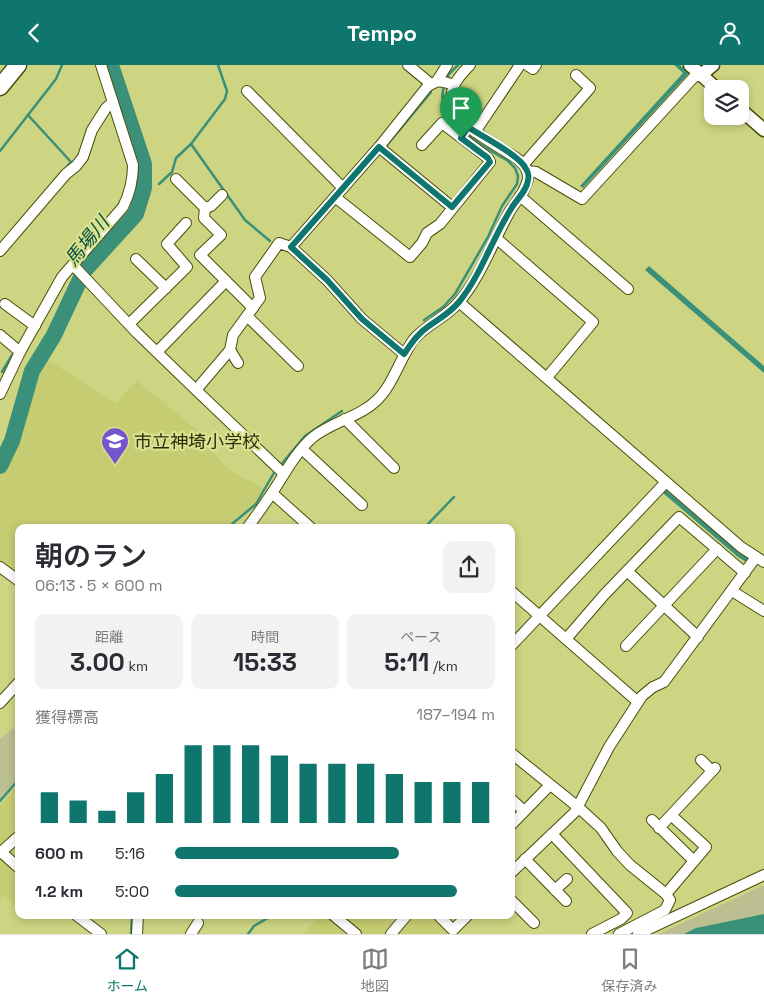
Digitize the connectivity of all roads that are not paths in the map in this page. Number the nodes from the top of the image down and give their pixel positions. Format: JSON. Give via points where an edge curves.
{"nodes":[{"id":1,"x":18,"y":65,"type":"edge"},
{"id":2,"x":101,"y":65,"type":"edge"},
{"id":3,"x":408,"y":65,"type":"edge"},
{"id":4,"x":447,"y":65,"type":"edge"},
{"id":5,"x":470,"y":65,"type":"edge"},
{"id":6,"x":520,"y":65,"type":"edge"},
{"id":7,"x":527,"y":65,"type":"edge"},
{"id":8,"x":536,"y":65,"type":"edge"},
{"id":9,"x":690,"y":65,"type":"edge"},
{"id":10,"x":713,"y":65,"type":"edge"},
{"id":11,"x":576,"y":75,"type":"dead end"},
{"id":12,"x":701,"y":75,"type":"junction"},
{"id":13,"x":707,"y":80,"type":"edge"},
{"id":14,"x":443,"y":83,"type":"junction"},
{"id":15,"x":0,"y":87,"type":"edge"},
{"id":16,"x":247,"y":91,"type":"dead end"},
{"id":17,"x":113,"y":102,"type":"junction"},
{"id":18,"x":749,"y":117,"type":"edge"},
{"id":19,"x":764,"y":130,"type":"edge"},
{"id":20,"x":467,"y":133,"type":"junction"},
{"id":21,"x":422,"y":145,"type":"dead end"},
{"id":22,"x":379,"y":147,"type":"junction"},
{"id":23,"x":526,"y":168,"type":"junction"},
{"id":24,"x":176,"y":179,"type":"dead end"},
{"id":25,"x":343,"y":188,"type":"junction"},
{"id":26,"x":222,"y":195,"type":"dead end"},
{"id":27,"x":520,"y":196,"type":"junction"},
{"id":28,"x":335,"y":197,"type":"junction"},
{"id":29,"x":452,"y":207,"type":"junction"},
{"id":30,"x":205,"y":208,"type":"junction"},
{"id":31,"x":186,"y":223,"type":"dead end"},
{"id":32,"x":496,"y":239,"type":"junction"},
{"id":33,"x":291,"y":247,"type":"junction"},
{"id":34,"x":0,"y":251,"type":"edge"},
{"id":35,"x":136,"y":259,"type":"dead end"},
{"id":36,"x":73,"y":265,"type":"junction"},
{"id":37,"x":226,"y":281,"type":"junction"},
{"id":38,"x":166,"y":288,"type":"junction"},
{"id":39,"x":628,"y":289,"type":"dead end"},
{"id":40,"x":459,"y":302,"type":"junction"},
{"id":41,"x":5,"y":304,"type":"dead end"},
{"id":42,"x":250,"y":312,"type":"junction"},
{"id":43,"x":129,"y":324,"type":"junction"},
{"id":44,"x":35,"y":325,"type":"junction"},
{"id":45,"x":0,"y":335,"type":"edge"},
{"id":46,"x":230,"y":350,"type":"junction"},
{"id":47,"x":157,"y":352,"type":"junction"},
{"id":48,"x":20,"y":353,"type":"junction"},
{"id":49,"x":404,"y":354,"type":"junction"},
{"id":50,"x":238,"y":363,"type":"dead end"},
{"id":51,"x":298,"y":366,"type":"dead end"},
{"id":52,"x":549,"y":375,"type":"dead end"},
{"id":53,"x":196,"y":391,"type":"junction"},
{"id":54,"x":0,"y":394,"type":"edge"},
{"id":55,"x":344,"y":419,"type":"junction"},
{"id":56,"x":302,"y":449,"type":"junction"},
{"id":57,"x":394,"y":469,"type":"dead end"},
{"id":58,"x":284,"y":474,"type":"junction"},
{"id":59,"x":666,"y":482,"type":"junction"},
{"id":60,"x":272,"y":493,"type":"junction"},
{"id":61,"x":362,"y":505,"type":"dead end"},
{"id":62,"x":250,"y":524,"type":"edge"},
{"id":63,"x":307,"y":524,"type":"edge"},
{"id":64,"x":717,"y":549,"type":"junction"},
{"id":65,"x":760,"y":559,"type":"edge"},
{"id":66,"x":0,"y":567,"type":"edge"},
{"id":67,"x":627,"y":571,"type":"junction"},
{"id":68,"x":745,"y":573,"type":"junction"},
{"id":69,"x":15,"y":578,"type":"edge"},
{"id":70,"x":732,"y":591,"type":"junction"},
{"id":71,"x":515,"y":594,"type":"edge"},
{"id":72,"x":664,"y":606,"type":"junction"},
{"id":73,"x":764,"y":611,"type":"edge"},
{"id":74,"x":540,"y":616,"type":"junction"},
{"id":75,"x":698,"y":637,"type":"junction"},
{"id":76,"x":566,"y":639,"type":"junction"},
{"id":77,"x":515,"y":642,"type":"edge"},
{"id":78,"x":626,"y":646,"type":"dead end"},
{"id":79,"x":15,"y":686,"type":"edge"},
{"id":80,"x":638,"y":702,"type":"junction"},
{"id":81,"x":0,"y":703,"type":"edge"},
{"id":82,"x":515,"y":756,"type":"edge"},
{"id":83,"x":701,"y":760,"type":"dead end"},
{"id":84,"x":550,"y":785,"type":"junction"},
{"id":85,"x":515,"y":803,"type":"edge"},
{"id":86,"x":578,"y":807,"type":"junction"},
{"id":87,"x":524,"y":811,"type":"junction"},
{"id":88,"x":672,"y":816,"type":"junction"},
{"id":89,"x":515,"y":821,"type":"edge"},
{"id":90,"x":552,"y":834,"type":"junction"},
{"id":91,"x":15,"y":840,"type":"edge"},
{"id":92,"x":0,"y":853,"type":"edge"},
{"id":93,"x":525,"y":859,"type":"junction"},
{"id":94,"x":694,"y":861,"type":"junction"},
{"id":95,"x":15,"y":865,"type":"edge"},
{"id":96,"x":515,"y":869,"type":"edge"},
{"id":97,"x":764,"y":875,"type":"edge"},
{"id":98,"x":567,"y":879,"type":"dead end"},
{"id":99,"x":555,"y":890,"type":"junction"},
{"id":100,"x":666,"y":894,"type":"junction"},
{"id":101,"x":566,"y":901,"type":"dead end"},
{"id":102,"x":515,"y":904,"type":"edge"},
{"id":103,"x":81,"y":919,"type":"edge"},
{"id":104,"x":138,"y":919,"type":"edge"},
{"id":105,"x":338,"y":919,"type":"edge"},
{"id":106,"x":404,"y":919,"type":"edge"},
{"id":107,"x":442,"y":919,"type":"edge"},
{"id":108,"x":464,"y":919,"type":"edge"},
{"id":109,"x":198,"y":923,"type":"dead end"},
{"id":110,"x":534,"y":923,"type":"dead end"},
{"id":111,"x":101,"y":934,"type":"edge"},
{"id":112,"x":137,"y":934,"type":"edge"},
{"id":113,"x":191,"y":934,"type":"edge"},
{"id":114,"x":356,"y":934,"type":"edge"},
{"id":115,"x":391,"y":934,"type":"edge"},
{"id":116,"x":592,"y":934,"type":"edge"},
{"id":117,"x":619,"y":934,"type":"edge"},
{"id":118,"x":638,"y":934,"type":"edge"}],
"edges":[{"from":1,"to":15,"type":"highway"},
{"from":2,"to":17,"type":"street"},
{"from":3,"to":14,"type":"street"},
{"from":4,"to":14,"type":"street"},
{"from":5,"to":14,"type":"street"},
{"from":6,"to":20,"type":"street"},
{"from":7,"to":8,"type":"street","via":[[533,69]]},
{"from":9,"to":12,"type":"street"},
{"from":10,"to":12,"type":"street"},
{"from":11,"to":23,"type":"street","via":[[590,88]]},
{"from":12,"to":13,"type":"street"},
{"from":12,"to":23,"type":"street","via":[[694,77],[582,199]]},
{"from":14,"to":20,"type":"street"},
{"from":14,"to":22,"type":"street"},
{"from":16,"to":25,"type":"street"},
{"from":17,"to":34,"type":"street","via":[[92,130],[83,157]]},
{"from":17,"to":36,"type":"street","via":[[133,165],[130,193],[123,207]]},
{"from":18,"to":19,"type":"street"},
{"from":20,"to":21,"type":"street","via":[[442,123]]},
{"from":20,"to":23,"type":"street","via":[[516,157]]},
{"from":20,"to":29,"type":"street","via":[[490,162]]},
{"from":22,"to":25,"type":"street"},
{"from":22,"to":29,"type":"street"},
{"from":23,"to":27,"type":"street","via":[[528,181]]},
{"from":24,"to":30,"type":"street"},
{"from":25,"to":28,"type":"street"},
{"from":26,"to":30,"type":"street","via":[[212,206]]},
{"from":27,"to":32,"type":"street"},
{"from":27,"to":39,"type":"street"},
{"from":28,"to":29,"type":"street","via":[[410,257]]},
{"from":28,"to":33,"type":"street"},
{"from":30,"to":37,"type":"street","via":[[204,218],[221,235],[200,255]]},
{"from":31,"to":38,"type":"street","via":[[167,244],[188,267]]},
{"from":32,"to":40,"type":"street"},
{"from":32,"to":52,"type":"street","via":[[593,322]]},
{"from":33,"to":42,"type":"street","via":[[279,243],[255,277],[260,298]]},
{"from":33,"to":49,"type":"street","via":[[362,319]]},
{"from":35,"to":38,"type":"street"},
{"from":36,"to":43,"type":"street"},
{"from":36,"to":44,"type":"street","via":[[62,277]]},
{"from":37,"to":42,"type":"street"},
{"from":37,"to":47,"type":"street"},
{"from":38,"to":43,"type":"street"},
{"from":40,"to":49,"type":"street","via":[[416,337]]},
{"from":40,"to":59,"type":"street"},
{"from":41,"to":44,"type":"street"},
{"from":42,"to":46,"type":"street","via":[[233,335]]},
{"from":42,"to":51,"type":"street"},
{"from":43,"to":47,"type":"street"},
{"from":44,"to":48,"type":"street"},
{"from":45,"to":48,"type":"street"},
{"from":46,"to":50,"type":"street"},
{"from":46,"to":53,"type":"street"},
{"from":47,"to":53,"type":"street"},
{"from":48,"to":54,"type":"street"},
{"from":49,"to":55,"type":"street","via":[[384,393],[375,402]]},
{"from":53,"to":58,"type":"street"},
{"from":55,"to":56,"type":"street"},
{"from":55,"to":57,"type":"street"},
{"from":56,"to":58,"type":"street"},
{"from":56,"to":61,"type":"street"},
{"from":58,"to":60,"type":"street"},
{"from":59,"to":65,"type":"street","via":[[741,547]]},
{"from":59,"to":74,"type":"street"},
{"from":60,"to":62,"type":"street"},
{"from":60,"to":63,"type":"street"},
{"from":64,"to":67,"type":"street","via":[[679,517]]},
{"from":64,"to":68,"type":"street"},
{"from":64,"to":72,"type":"street"},
{"from":65,"to":68,"type":"street"},
{"from":66,"to":69,"type":"street"},
{"from":67,"to":72,"type":"street"},
{"from":67,"to":76,"type":"street"},
{"from":68,"to":70,"type":"street"},
{"from":70,"to":73,"type":"street"},
{"from":70,"to":75,"type":"street"},
{"from":71,"to":74,"type":"street"},
{"from":72,"to":75,"type":"street"},
{"from":72,"to":78,"type":"street"},
{"from":74,"to":76,"type":"street"},
{"from":74,"to":77,"type":"street"},
{"from":75,"to":80,"type":"street","via":[[664,682],[653,687]]},
{"from":76,"to":80,"type":"street"},
{"from":79,"to":81,"type":"street"},
{"from":80,"to":86,"type":"street","via":[[609,747]]},
{"from":82,"to":84,"type":"street"},
{"from":83,"to":88,"type":"street","via":[[713,769]]},
{"from":84,"to":86,"type":"street"},
{"from":84,"to":87,"type":"street"},
{"from":85,"to":87,"type":"street"},
{"from":86,"to":90,"type":"street"},
{"from":86,"to":100,"type":"street","via":[[601,828],[630,865]]},
{"from":87,"to":89,"type":"street"},
{"from":88,"to":94,"type":"street","via":[[706,847]]},
{"from":88,"to":94,"type":"street","via":[[656,824]]},
{"from":90,"to":93,"type":"street"},
{"from":90,"to":116,"type":"street","via":[[628,913]]},
{"from":91,"to":92,"type":"street"},
{"from":92,"to":95,"type":"street"},
{"from":93,"to":96,"type":"street"},
{"from":93,"to":99,"type":"street"},
{"from":94,"to":100,"type":"street"},
{"from":97,"to":118,"type":"street"},
{"from":98,"to":99,"type":"street"},
{"from":99,"to":101,"type":"street"},
{"from":100,"to":117,"type":"street","via":[[670,900],[665,910]]},
{"from":102,"to":110,"type":"street"},
{"from":103,"to":111,"type":"street"},
{"from":104,"to":112,"type":"street"},
{"from":105,"to":114,"type":"street"},
{"from":106,"to":115,"type":"street"},
{"from":107,"to":108,"type":"street","via":[[453,930]]},
{"from":109,"to":113,"type":"street"}]}
